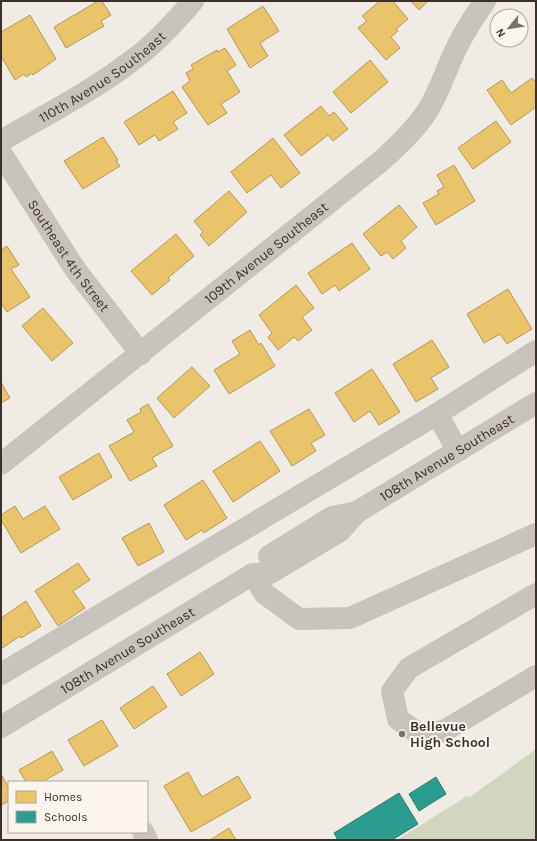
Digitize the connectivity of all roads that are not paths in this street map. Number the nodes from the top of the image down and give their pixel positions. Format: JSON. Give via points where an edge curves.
{"nodes":[{"id":1,"x":193,"y":1,"type":"edge"},
{"id":2,"x":485,"y":1,"type":"edge"},
{"id":3,"x":1,"y":141,"type":"edge"},
{"id":4,"x":1,"y":154,"type":"edge"},
{"id":5,"x":536,"y":351,"type":"edge"},
{"id":6,"x":141,"y":354,"type":"junction"},
{"id":7,"x":536,"y":403,"type":"edge"},
{"id":8,"x":436,"y":414,"type":"junction"},
{"id":9,"x":458,"y":451,"type":"junction"},
{"id":10,"x":1,"y":464,"type":"edge"},
{"id":11,"x":536,"y":534,"type":"edge"},
{"id":12,"x":253,"y":574,"type":"junction"},
{"id":13,"x":536,"y":594,"type":"edge"},
{"id":14,"x":1,"y":674,"type":"edge"},
{"id":15,"x":536,"y":676,"type":"edge"},
{"id":16,"x":1,"y":727,"type":"edge"}],
"edges":[{"from":1,"to":3,"type":"street","name":"110th Avenue Southeast","via":[[168,30],[135,59]]},
{"from":2,"to":6,"type":"street","name":"109th Avenue Southeast","via":[[455,50],[429,109],[398,146]]},
{"from":4,"to":6,"type":"street","name":"Southeast 4th Street","via":[[75,269]]},
{"from":5,"to":8,"type":"street"},
{"from":6,"to":10,"type":"street","name":"109th Avenue Southeast"},
{"from":7,"to":9,"type":"street","name":"108th Avenue Southeast"},
{"from":8,"to":9,"type":"street"},
{"from":8,"to":14,"type":"street"},
{"from":9,"to":12,"type":"street","name":"108th Avenue Southeast","via":[[357,512],[340,531],[270,573]]},
{"from":11,"to":12,"type":"street","via":[[350,618],[299,619],[265,594]]},
{"from":12,"to":16,"type":"street","name":"108th Avenue Southeast"},
{"from":13,"to":15,"type":"street","via":[[409,668],[392,691],[398,719],[419,734],[444,731]]}]}
